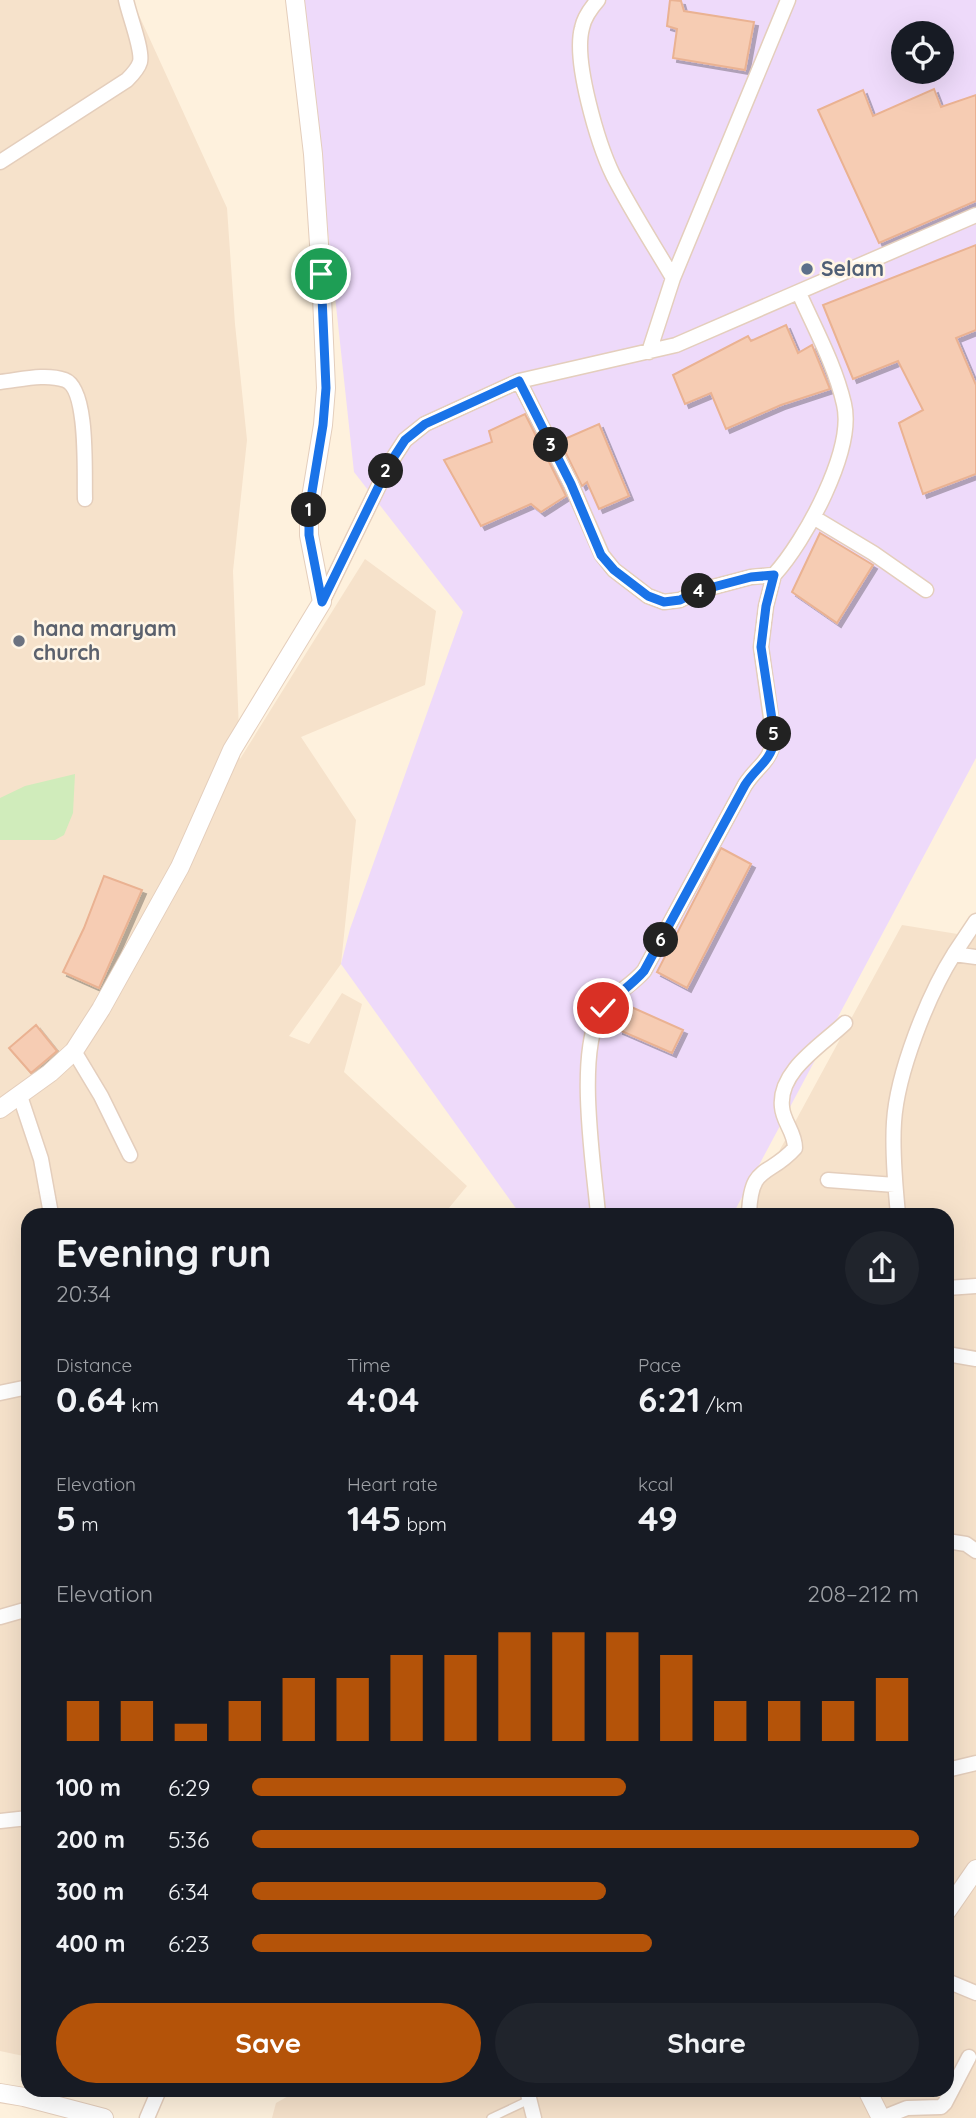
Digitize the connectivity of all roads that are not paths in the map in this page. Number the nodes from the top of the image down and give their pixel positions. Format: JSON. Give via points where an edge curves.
{"nodes":[{"id":1,"x":126,"y":0,"type":"edge"},
{"id":2,"x":295,"y":0,"type":"edge"},
{"id":3,"x":598,"y":0,"type":"edge"},
{"id":4,"x":788,"y":0,"type":"edge"},
{"id":5,"x":0,"y":162,"type":"edge"},
{"id":6,"x":976,"y":215,"type":"edge"},
{"id":7,"x":673,"y":278,"type":"junction"},
{"id":8,"x":799,"y":293,"type":"junction"},
{"id":9,"x":649,"y":352,"type":"junction"},
{"id":10,"x":519,"y":381,"type":"junction"},
{"id":11,"x":0,"y":382,"type":"edge"},
{"id":12,"x":85,"y":499,"type":"dead end"},
{"id":13,"x":813,"y":517,"type":"junction"},
{"id":14,"x":774,"y":575,"type":"junction"},
{"id":15,"x":926,"y":590,"type":"dead end"},
{"id":16,"x":322,"y":602,"type":"junction"},
{"id":17,"x":976,"y":921,"type":"edge"},
{"id":18,"x":954,"y":954,"type":"junction"},
{"id":19,"x":976,"y":957,"type":"edge"},
{"id":20,"x":845,"y":1023,"type":"dead end"},
{"id":21,"x":74,"y":1051,"type":"junction"},
{"id":22,"x":20,"y":1096,"type":"junction"},
{"id":23,"x":0,"y":1109,"type":"edge"},
{"id":24,"x":130,"y":1155,"type":"dead end"},
{"id":25,"x":828,"y":1180,"type":"dead end"},
{"id":26,"x":895,"y":1185,"type":"junction"},
{"id":27,"x":50,"y":1208,"type":"edge"},
{"id":28,"x":597,"y":1208,"type":"edge"},
{"id":29,"x":749,"y":1208,"type":"edge"},
{"id":30,"x":897,"y":1208,"type":"edge"},
{"id":31,"x":976,"y":1286,"type":"edge"},
{"id":32,"x":954,"y":1288,"type":"edge"},
{"id":33,"x":954,"y":1355,"type":"edge"},
{"id":34,"x":976,"y":1359,"type":"edge"},
{"id":35,"x":21,"y":1388,"type":"edge"},
{"id":36,"x":0,"y":1393,"type":"edge"},
{"id":37,"x":954,"y":1542,"type":"edge"},
{"id":38,"x":976,"y":1549,"type":"edge"},
{"id":39,"x":21,"y":1611,"type":"edge"},
{"id":40,"x":0,"y":1617,"type":"edge"},
{"id":41,"x":972,"y":1767,"type":"edge"},
{"id":42,"x":954,"y":1769,"type":"edge"},
{"id":43,"x":21,"y":1819,"type":"edge"},
{"id":44,"x":0,"y":1821,"type":"edge"},
{"id":45,"x":976,"y":1869,"type":"edge"},
{"id":46,"x":954,"y":1901,"type":"edge"},
{"id":47,"x":954,"y":1984,"type":"edge"},
{"id":48,"x":976,"y":1993,"type":"edge"},
{"id":49,"x":969,"y":2057,"type":"dead end"},
{"id":50,"x":954,"y":2086,"type":"edge"},
{"id":51,"x":0,"y":2093,"type":"edge"},
{"id":52,"x":21,"y":2096,"type":"edge"},
{"id":53,"x":28,"y":2097,"type":"edge"},
{"id":54,"x":156,"y":2097,"type":"edge"},
{"id":55,"x":525,"y":2097,"type":"edge"},
{"id":56,"x":529,"y":2097,"type":"edge"},
{"id":57,"x":870,"y":2097,"type":"edge"},
{"id":58,"x":948,"y":2097,"type":"edge"},
{"id":59,"x":104,"y":2118,"type":"edge"},
{"id":60,"x":147,"y":2118,"type":"edge"},
{"id":61,"x":491,"y":2118,"type":"edge"},
{"id":62,"x":534,"y":2118,"type":"edge"},
{"id":63,"x":881,"y":2118,"type":"edge"}],
"edges":[{"from":1,"to":5,"type":"street","via":[[141,50],[140,65],[127,80]]},
{"from":2,"to":16,"type":"street","via":[[321,274],[326,388],[309,535]]},
{"from":3,"to":7,"type":"street","via":[[581,28],[582,71],[596,131],[612,173]]},
{"from":4,"to":7,"type":"street"},
{"from":6,"to":8,"type":"street"},
{"from":7,"to":9,"type":"street"},
{"from":8,"to":9,"type":"street"},
{"from":8,"to":13,"type":"street","via":[[845,406],[845,438]]},
{"from":9,"to":10,"type":"street"},
{"from":10,"to":14,"type":"street","via":[[601,555],[648,596],[664,602],[680,600],[698,591]]},
{"from":10,"to":16,"type":"street","via":[[425,424],[405,440]]},
{"from":11,"to":12,"type":"street","via":[[66,380],[75,388],[81,406]]},
{"from":13,"to":14,"type":"street"},
{"from":13,"to":15,"type":"street"},
{"from":14,"to":28,"type":"street","via":[[761,647],[775,739],[772,753],[745,785],[644,971],[603,1008],[592,1031],[587,1086]]},
{"from":16,"to":21,"type":"street","via":[[232,750],[180,867]]},
{"from":17,"to":18,"type":"street"},
{"from":18,"to":19,"type":"street"},
{"from":18,"to":26,"type":"street","via":[[917,1034],[898,1092]]},
{"from":20,"to":29,"type":"street","via":[[786,1080],[781,1105],[795,1148],[757,1177]]},
{"from":21,"to":22,"type":"street"},
{"from":21,"to":24,"type":"street"},
{"from":22,"to":23,"type":"street"},
{"from":22,"to":27,"type":"street","via":[[41,1159]]},
{"from":25,"to":26,"type":"street"},
{"from":26,"to":30,"type":"street"},
{"from":31,"to":32,"type":"street"},
{"from":33,"to":34,"type":"street"},
{"from":35,"to":36,"type":"street"},
{"from":37,"to":38,"type":"street"},
{"from":39,"to":40,"type":"street"},
{"from":41,"to":42,"type":"street"},
{"from":43,"to":44,"type":"street"},
{"from":45,"to":46,"type":"street"},
{"from":47,"to":48,"type":"street"},
{"from":49,"to":50,"type":"street"},
{"from":51,"to":52,"type":"street"},
{"from":53,"to":59,"type":"street"},
{"from":54,"to":60,"type":"street"},
{"from":55,"to":61,"type":"lane"},
{"from":56,"to":62,"type":"street"},
{"from":57,"to":63,"type":"street"},
{"from":58,"to":63,"type":"street","via":[[941,2107],[907,2108]]}]}
